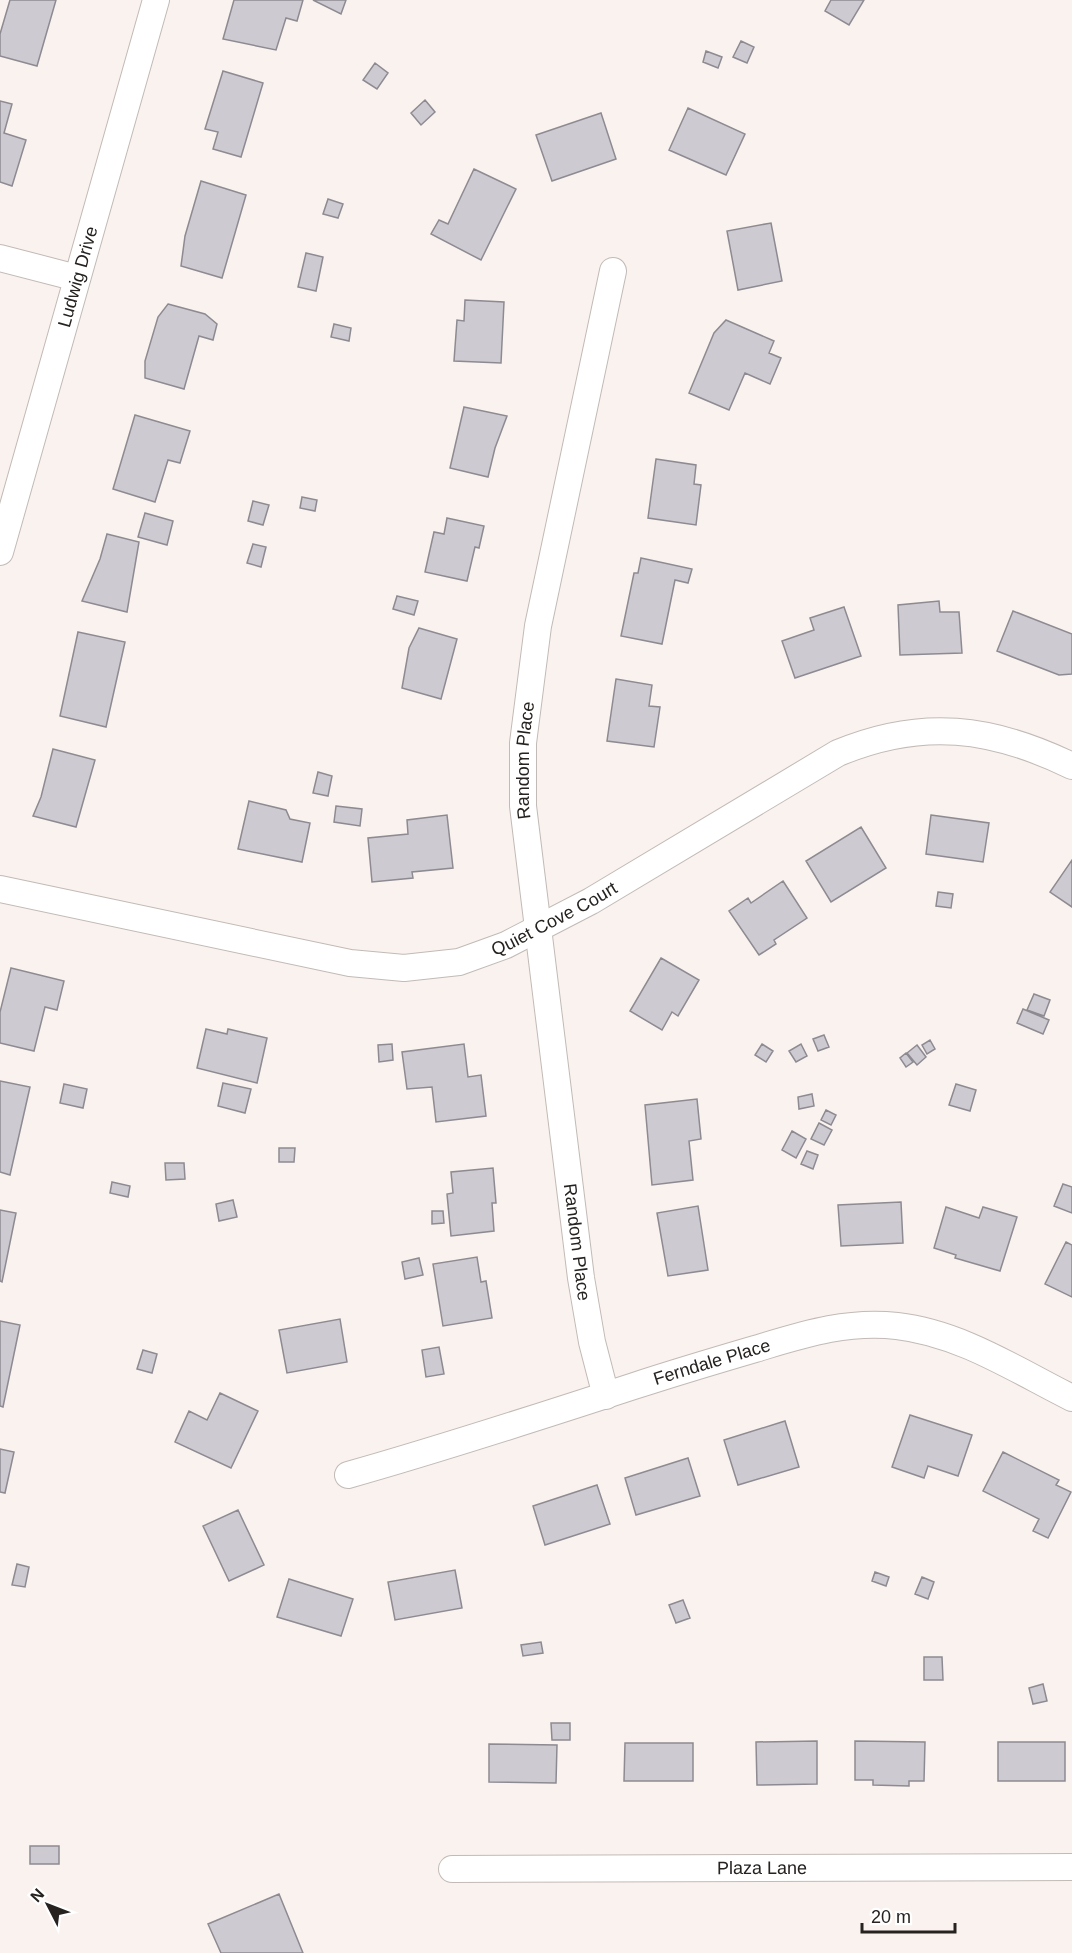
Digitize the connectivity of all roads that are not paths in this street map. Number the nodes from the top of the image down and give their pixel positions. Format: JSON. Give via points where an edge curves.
{"nodes":[{"id":1,"x":156,"y":0,"type":"edge"},
{"id":2,"x":0,"y":258,"type":"edge"},
{"id":3,"x":614,"y":271,"type":"dead end"},
{"id":4,"x":77,"y":278,"type":"junction"},
{"id":5,"x":0,"y":552,"type":"edge"},
{"id":6,"x":1072,"y":766,"type":"edge"},
{"id":7,"x":0,"y":888,"type":"edge"},
{"id":8,"x":538,"y":929,"type":"junction"},
{"id":9,"x":606,"y":1396,"type":"junction"},
{"id":10,"x":1072,"y":1398,"type":"edge"},
{"id":11,"x":348,"y":1475,"type":"dead end"},
{"id":12,"x":1072,"y":1867,"type":"edge"},
{"id":13,"x":452,"y":1869,"type":"dead end"}],
"edges":[{"from":1,"to":4,"type":"street","name":"Ludwig Drive"},
{"from":2,"to":4,"type":"street"},
{"from":3,"to":8,"type":"street","name":"Random Place","via":[[528,688],[523,806]]},
{"from":4,"to":5,"type":"street","name":"Ludwig Drive"},
{"from":6,"to":8,"type":"street","name":"Quiet Cove Court","via":[[1037,749],[976,732],[913,732],[860,744],[838,753],[679,850]]},
{"from":7,"to":8,"type":"street","name":"Quiet Cove Court","via":[[350,963],[404,968],[459,962]]},
{"from":8,"to":9,"type":"street","name":"Random Place","via":[[580,1278]]},
{"from":9,"to":10,"type":"street","name":"Ferndale Place","via":[[826,1328],[854,1324],[897,1326],[944,1336]]},
{"from":9,"to":11,"type":"street","name":"Ferndale Place"},
{"from":12,"to":13,"type":"street","name":"Plaza Lane"}]}
